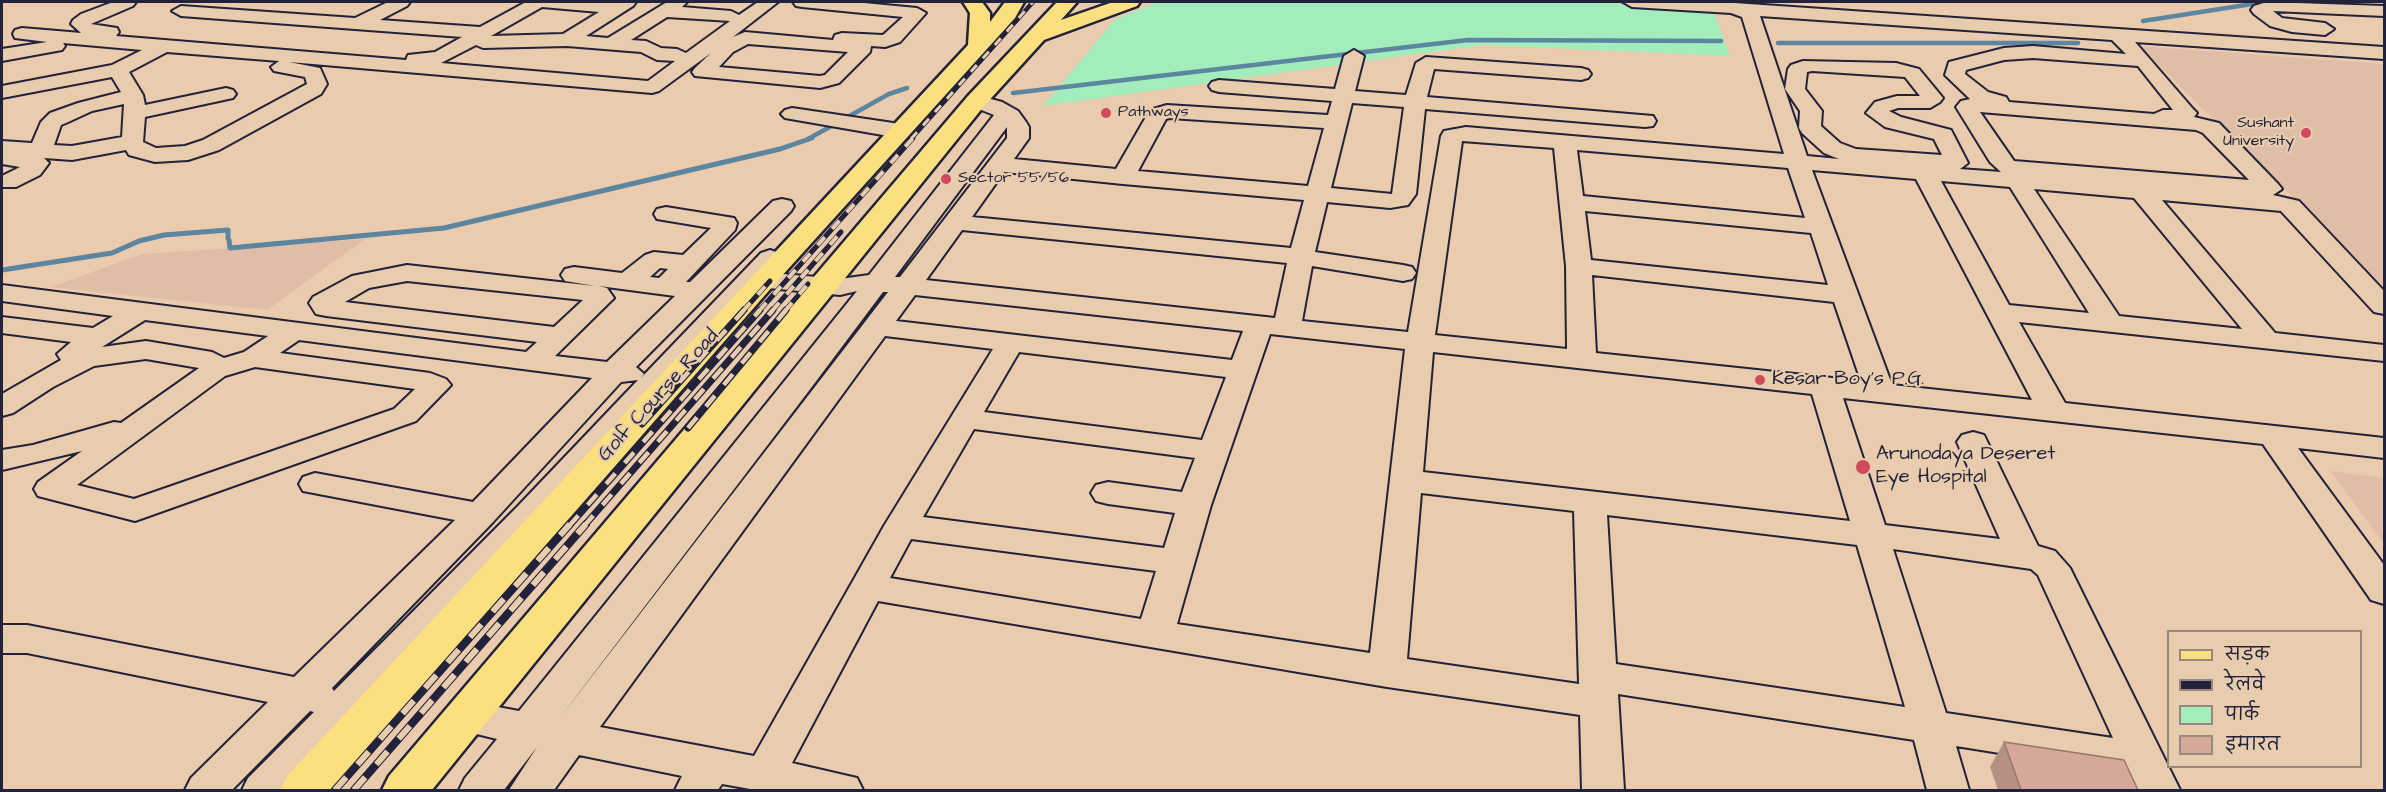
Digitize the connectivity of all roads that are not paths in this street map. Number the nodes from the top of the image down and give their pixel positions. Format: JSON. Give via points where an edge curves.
{"nodes":[{"id":1,"x":103,"y":2,"type":"edge"},
{"id":2,"x":127,"y":2,"type":"edge"},
{"id":3,"x":196,"y":2,"type":"edge"},
{"id":4,"x":401,"y":2,"type":"edge"},
{"id":5,"x":545,"y":2,"type":"edge"},
{"id":6,"x":795,"y":2,"type":"edge"},
{"id":7,"x":801,"y":2,"type":"edge"},
{"id":8,"x":972,"y":2,"type":"edge"},
{"id":9,"x":1014,"y":2,"type":"edge"},
{"id":10,"x":1066,"y":2,"type":"edge"},
{"id":11,"x":1130,"y":2,"type":"edge"},
{"id":12,"x":1632,"y":2,"type":"edge"},
{"id":13,"x":1801,"y":2,"type":"edge"},
{"id":14,"x":621,"y":5,"type":"edge"},
{"id":15,"x":671,"y":6,"type":"edge"},
{"id":16,"x":761,"y":8,"type":"edge"},
{"id":17,"x":1741,"y":9,"type":"junction"},
{"id":18,"x":1878,"y":9,"type":"edge"},
{"id":19,"x":1905,"y":10,"type":"edge"},
{"id":20,"x":2361,"y":10,"type":"junction"},
{"id":21,"x":2385,"y":11,"type":"edge"},
{"id":22,"x":2018,"y":15,"type":"dead end"},
{"id":23,"x":731,"y":16,"type":"junction"},
{"id":24,"x":356,"y":25,"type":"junction"},
{"id":25,"x":2385,"y":25,"type":"edge"},
{"id":26,"x":2337,"y":30,"type":"dead end"},
{"id":27,"x":22,"y":34,"type":"junction"},
{"id":28,"x":2118,"y":35,"type":"junction"},
{"id":29,"x":546,"y":39,"type":"junction"},
{"id":30,"x":567,"y":39,"type":"junction"},
{"id":31,"x":1031,"y":40,"type":"junction"},
{"id":32,"x":2,"y":42,"type":"edge"},
{"id":33,"x":486,"y":43,"type":"junction"},
{"id":34,"x":619,"y":44,"type":"junction"},
{"id":35,"x":162,"y":49,"type":"junction"},
{"id":36,"x":974,"y":50,"type":"junction"},
{"id":37,"x":702,"y":51,"type":"junction"},
{"id":38,"x":724,"y":53,"type":"junction"},
{"id":39,"x":2385,"y":53,"type":"edge"},
{"id":40,"x":2,"y":55,"type":"edge"},
{"id":41,"x":677,"y":55,"type":"junction"},
{"id":42,"x":1354,"y":56,"type":"dead end"},
{"id":43,"x":219,"y":60,"type":"junction"},
{"id":44,"x":2144,"y":61,"type":"junction"},
{"id":45,"x":476,"y":66,"type":"junction"},
{"id":46,"x":601,"y":67,"type":"junction"},
{"id":47,"x":118,"y":70,"type":"junction"},
{"id":48,"x":1581,"y":74,"type":"dead end"},
{"id":49,"x":1220,"y":86,"type":"dead end"},
{"id":50,"x":2,"y":92,"type":"edge"},
{"id":51,"x":226,"y":94,"type":"junction"},
{"id":52,"x":1343,"y":95,"type":"junction"},
{"id":53,"x":976,"y":101,"type":"junction"},
{"id":54,"x":1415,"y":101,"type":"junction"},
{"id":55,"x":134,"y":104,"type":"junction"},
{"id":56,"x":1777,"y":104,"type":"junction"},
{"id":57,"x":1808,"y":106,"type":"junction"},
{"id":58,"x":1006,"y":113,"type":"junction"},
{"id":59,"x":792,"y":114,"type":"dead end"},
{"id":60,"x":1645,"y":121,"type":"dead end"},
{"id":61,"x":1336,"y":122,"type":"junction"},
{"id":62,"x":241,"y":128,"type":"junction"},
{"id":63,"x":884,"y":129,"type":"junction"},
{"id":64,"x":132,"y":142,"type":"junction"},
{"id":65,"x":1565,"y":144,"type":"junction"},
{"id":66,"x":2,"y":148,"type":"edge"},
{"id":67,"x":40,"y":152,"type":"junction"},
{"id":68,"x":2,"y":158,"type":"edge"},
{"id":69,"x":1800,"y":164,"type":"junction"},
{"id":70,"x":999,"y":165,"type":"junction"},
{"id":71,"x":1925,"y":174,"type":"junction"},
{"id":72,"x":1124,"y":177,"type":"junction"},
{"id":73,"x":8,"y":182,"type":"dead end"},
{"id":74,"x":2018,"y":182,"type":"junction"},
{"id":75,"x":2142,"y":187,"type":"junction"},
{"id":76,"x":1318,"y":195,"type":"junction"},
{"id":77,"x":1571,"y":202,"type":"junction"},
{"id":78,"x":782,"y":206,"type":"dead end"},
{"id":79,"x":666,"y":214,"type":"dead end"},
{"id":80,"x":953,"y":222,"type":"junction"},
{"id":81,"x":1820,"y":227,"type":"junction"},
{"id":82,"x":1301,"y":257,"type":"junction"},
{"id":83,"x":690,"y":263,"type":"junction"},
{"id":84,"x":1579,"y":266,"type":"junction"},
{"id":85,"x":538,"y":270,"type":"dead end"},
{"id":86,"x":1403,"y":273,"type":"dead end"},
{"id":87,"x":769,"y":274,"type":"junction"},
{"id":88,"x":849,"y":281,"type":"junction"},
{"id":89,"x":628,"y":282,"type":"junction"},
{"id":90,"x":909,"y":285,"type":"junction"},
{"id":91,"x":665,"y":287,"type":"junction"},
{"id":92,"x":697,"y":291,"type":"junction"},
{"id":93,"x":14,"y":295,"type":"edge"},
{"id":94,"x":1844,"y":295,"type":"junction"},
{"id":95,"x":2385,"y":306,"type":"edge"},
{"id":96,"x":2,"y":310,"type":"edge"},
{"id":97,"x":140,"y":311,"type":"junction"},
{"id":98,"x":2001,"y":312,"type":"junction"},
{"id":99,"x":2110,"y":324,"type":"junction"},
{"id":100,"x":2,"y":325,"type":"edge"},
{"id":101,"x":1273,"y":325,"type":"junction"},
{"id":102,"x":260,"y":326,"type":"junction"},
{"id":103,"x":879,"y":327,"type":"junction"},
{"id":104,"x":293,"y":331,"type":"junction"},
{"id":105,"x":560,"y":336,"type":"junction"},
{"id":106,"x":99,"y":337,"type":"junction"},
{"id":107,"x":2266,"y":340,"type":"junction"},
{"id":108,"x":1011,"y":342,"type":"junction"},
{"id":109,"x":1420,"y":342,"type":"junction"},
{"id":110,"x":2385,"y":353,"type":"edge"},
{"id":111,"x":254,"y":358,"type":"junction"},
{"id":112,"x":1582,"y":360,"type":"junction"},
{"id":113,"x":212,"y":361,"type":"junction"},
{"id":114,"x":532,"y":362,"type":"junction"},
{"id":115,"x":1241,"y":370,"type":"junction"},
{"id":116,"x":614,"y":372,"type":"junction"},
{"id":117,"x":665,"y":379,"type":"junction"},
{"id":118,"x":1824,"y":387,"type":"junction"},
{"id":119,"x":1880,"y":393,"type":"junction"},
{"id":120,"x":2,"y":397,"type":"edge"},
{"id":121,"x":2,"y":407,"type":"edge"},
{"id":122,"x":2054,"y":412,"type":"junction"},
{"id":123,"x":966,"y":419,"type":"junction"},
{"id":124,"x":2272,"y":435,"type":"junction"},
{"id":125,"x":1973,"y":442,"type":"dead end"},
{"id":126,"x":2385,"y":448,"type":"edge"},
{"id":127,"x":1213,"y":451,"type":"junction"},
{"id":128,"x":2,"y":460,"type":"edge"},
{"id":129,"x":1407,"y":481,"type":"junction"},
{"id":130,"x":315,"y":484,"type":"dead end"},
{"id":131,"x":1108,"y":493,"type":"dead end"},
{"id":132,"x":1590,"y":503,"type":"junction"},
{"id":133,"x":1194,"y":505,"type":"junction"},
{"id":134,"x":482,"y":514,"type":"junction"},
{"id":135,"x":901,"y":526,"type":"junction"},
{"id":136,"x":1872,"y":535,"type":"junction"},
{"id":137,"x":2024,"y":554,"type":"junction"},
{"id":138,"x":1176,"y":562,"type":"junction"},
{"id":139,"x":869,"y":587,"type":"junction"},
{"id":140,"x":2385,"y":591,"type":"edge"},
{"id":141,"x":1155,"y":635,"type":"junction"},
{"id":142,"x":2,"y":639,"type":"edge"},
{"id":143,"x":1387,"y":672,"type":"junction"},
{"id":144,"x":1600,"y":689,"type":"junction"},
{"id":145,"x":302,"y":694,"type":"junction"},
{"id":146,"x":363,"y":706,"type":"junction"},
{"id":147,"x":466,"y":717,"type":"junction"},
{"id":148,"x":1929,"y":726,"type":"junction"},
{"id":149,"x":529,"y":729,"type":"junction"},
{"id":150,"x":570,"y":736,"type":"junction"},
{"id":151,"x":2152,"y":775,"type":"edge"},
{"id":152,"x":764,"y":776,"type":"junction"},
{"id":153,"x":704,"y":777,"type":"edge"},
{"id":154,"x":206,"y":790,"type":"edge"},
{"id":155,"x":263,"y":790,"type":"edge"},
{"id":156,"x":303,"y":790,"type":"edge"},
{"id":157,"x":405,"y":790,"type":"edge"},
{"id":158,"x":480,"y":790,"type":"edge"},
{"id":159,"x":530,"y":790,"type":"edge"},
{"id":160,"x":842,"y":790,"type":"edge"},
{"id":161,"x":1603,"y":790,"type":"edge"},
{"id":162,"x":1948,"y":790,"type":"edge"}],
"edges":[{"from":1,"to":27,"type":"street"},
{"from":2,"to":33,"type":"street","via":[[87,18],[81,26],[427,60]]},
{"from":3,"to":24,"type":"street","via":[[179,10]]},
{"from":4,"to":24,"type":"street"},
{"from":5,"to":14,"type":"street"},
{"from":5,"to":33,"type":"street"},
{"from":6,"to":16,"type":"street"},
{"from":7,"to":16,"type":"street","via":[[902,10],[918,15],[885,41],[754,32]]},
{"from":8,"to":36,"type":"main road","via":[[980,13]]},
{"from":9,"to":36,"type":"main road","name":"Golf Course Road","via":[[1008,14]]},
{"from":10,"to":31,"type":"main road"},
{"from":11,"to":31,"type":"main road","via":[[1058,26]]},
{"from":12,"to":17,"type":"street"},
{"from":13,"to":18,"type":"street"},
{"from":14,"to":30,"type":"street"},
{"from":15,"to":23,"type":"street"},
{"from":15,"to":34,"type":"street"},
{"from":16,"to":23,"type":"street"},
{"from":16,"to":37,"type":"street"},
{"from":17,"to":18,"type":"street"},
{"from":17,"to":56,"type":"street","via":[[1750,14]]},
{"from":18,"to":19,"type":"street"},
{"from":19,"to":22,"type":"street"},
{"from":19,"to":28,"type":"street"},
{"from":20,"to":21,"type":"street"},
{"from":20,"to":25,"type":"street"},
{"from":20,"to":26,"type":"street","via":[[2274,5],[2260,10],[2276,22]]},
{"from":23,"to":41,"type":"street"},
{"from":24,"to":33,"type":"street"},
{"from":27,"to":32,"type":"street"},
{"from":27,"to":35,"type":"street"},
{"from":28,"to":39,"type":"street"},
{"from":28,"to":44,"type":"street"},
{"from":29,"to":30,"type":"street"},
{"from":29,"to":33,"type":"street"},
{"from":29,"to":33,"type":"street","via":[[518,55]]},
{"from":30,"to":34,"type":"street"},
{"from":31,"to":53,"type":"main road"},
{"from":33,"to":45,"type":"street"},
{"from":33,"to":45,"type":"street","via":[[449,62]]},
{"from":34,"to":41,"type":"street"},
{"from":34,"to":46,"type":"street"},
{"from":35,"to":37,"type":"street","via":[[648,87],[659,84]]},
{"from":35,"to":40,"type":"street","via":[[65,45]]},
{"from":35,"to":43,"type":"street"},
{"from":35,"to":47,"type":"street"},
{"from":36,"to":63,"type":"main road","name":"Golf Course Road"},
{"from":37,"to":38,"type":"street"},
{"from":38,"to":38,"type":"street","via":[[745,38],[863,48],[832,79],[820,82],[702,72]]},
{"from":41,"to":46,"type":"street","via":[[644,78]]},
{"from":42,"to":52,"type":"street"},
{"from":43,"to":51,"type":"street"},
{"from":43,"to":62,"type":"street","via":[[302,69],[316,77],[314,90]]},
{"from":44,"to":44,"type":"street","via":[[2033,52],[2004,54],[1956,66],[1955,75],[1981,97],[2005,103],[2180,117],[2186,113]]},
{"from":45,"to":46,"type":"street"},
{"from":47,"to":50,"type":"street"},
{"from":47,"to":55,"type":"street"},
{"from":48,"to":54,"type":"street","via":[[1426,63]]},
{"from":49,"to":52,"type":"street"},
{"from":51,"to":55,"type":"street"},
{"from":51,"to":62,"type":"street"},
{"from":52,"to":54,"type":"street"},
{"from":52,"to":61,"type":"street"},
{"from":53,"to":58,"type":"street","via":[[995,105]]},
{"from":53,"to":88,"type":"main road"},
{"from":54,"to":60,"type":"street"},
{"from":54,"to":76,"type":"street","via":[[1404,194],[1400,200]]},
{"from":55,"to":64,"type":"street"},
{"from":55,"to":67,"type":"street","via":[[85,107],[58,118],[52,122]]},
{"from":56,"to":57,"type":"street"},
{"from":56,"to":69,"type":"street"},
{"from":57,"to":57,"type":"street","via":[[1809,128],[1832,148],[1852,156],[1957,163],[1943,135],[1893,122],[1877,113],[1882,106],[1897,102],[1930,102],[1933,98],[1912,73],[1810,65],[1798,69],[1795,89]]},
{"from":58,"to":70,"type":"street","via":[[1016,122],[1019,132]]},
{"from":58,"to":88,"type":"street"},
{"from":59,"to":63,"type":"street"},
{"from":61,"to":72,"type":"street","via":[[1167,111],[1158,115]]},
{"from":61,"to":76,"type":"street"},
{"from":62,"to":64,"type":"street","via":[[188,153],[155,155],[137,150]]},
{"from":63,"to":87,"type":"main road","name":"Golf Course Road"},
{"from":63,"to":117,"type":"street"},
{"from":64,"to":67,"type":"street","via":[[72,153]]},
{"from":65,"to":69,"type":"street"},
{"from":65,"to":77,"type":"street"},
{"from":65,"to":109,"type":"street","via":[[1452,136]]},
{"from":66,"to":67,"type":"street"},
{"from":68,"to":73,"type":"street","via":[[38,163]]},
{"from":69,"to":71,"type":"street"},
{"from":69,"to":81,"type":"street"},
{"from":70,"to":72,"type":"street"},
{"from":70,"to":80,"type":"street"},
{"from":71,"to":74,"type":"street"},
{"from":71,"to":98,"type":"street"},
{"from":72,"to":76,"type":"street"},
{"from":74,"to":75,"type":"street"},
{"from":74,"to":99,"type":"street"},
{"from":75,"to":75,"type":"street","via":[[2007,167],[1966,107],[2197,124],[2211,128],[2270,189]]},
{"from":75,"to":95,"type":"street","via":[[2290,206]]},
{"from":75,"to":107,"type":"street"},
{"from":76,"to":82,"type":"street"},
{"from":77,"to":81,"type":"street"},
{"from":77,"to":84,"type":"street"},
{"from":78,"to":92,"type":"street"},
{"from":79,"to":83,"type":"street","via":[[725,223],[723,230]]},
{"from":80,"to":82,"type":"street"},
{"from":80,"to":90,"type":"street"},
{"from":81,"to":94,"type":"street"},
{"from":82,"to":86,"type":"street"},
{"from":82,"to":101,"type":"street"},
{"from":83,"to":89,"type":"street","via":[[654,260]]},
{"from":83,"to":91,"type":"street"},
{"from":84,"to":94,"type":"street"},
{"from":84,"to":112,"type":"street"},
{"from":85,"to":89,"type":"street"},
{"from":87,"to":88,"type":"street"},
{"from":87,"to":117,"type":"main road","name":"Golf Course Road"},
{"from":88,"to":90,"type":"street"},
{"from":88,"to":147,"type":"main road"},
{"from":88,"to":149,"type":"street"},
{"from":89,"to":91,"type":"street"},
{"from":90,"to":101,"type":"street"},
{"from":90,"to":103,"type":"street"},
{"from":91,"to":92,"type":"street"},
{"from":92,"to":116,"type":"street"},
{"from":93,"to":96,"type":"street"},
{"from":93,"to":97,"type":"street"},
{"from":94,"to":119,"type":"street"},
{"from":97,"to":102,"type":"street"},
{"from":97,"to":106,"type":"street"},
{"from":98,"to":99,"type":"street"},
{"from":98,"to":122,"type":"street"},
{"from":99,"to":107,"type":"street"},
{"from":100,"to":106,"type":"street"},
{"from":101,"to":109,"type":"street"},
{"from":101,"to":115,"type":"street"},
{"from":102,"to":104,"type":"street"},
{"from":102,"to":113,"type":"street"},
{"from":103,"to":108,"type":"street"},
{"from":103,"to":150,"type":"street"},
{"from":104,"to":111,"type":"street"},
{"from":104,"to":114,"type":"street"},
{"from":105,"to":105,"type":"street","via":[[601,298],[598,294],[407,273],[361,282],[323,303],[326,308]]},
{"from":105,"to":114,"type":"street"},
{"from":106,"to":120,"type":"street"},
{"from":107,"to":110,"type":"street"},
{"from":108,"to":115,"type":"street"},
{"from":108,"to":123,"type":"street"},
{"from":109,"to":112,"type":"street"},
{"from":109,"to":129,"type":"street"},
{"from":111,"to":111,"type":"street","via":[[215,370],[50,489],[135,510],[405,415],[436,386],[430,381]]},
{"from":112,"to":118,"type":"street"},
{"from":113,"to":121,"type":"street","via":[[146,350],[108,354],[84,360]]},
{"from":113,"to":128,"type":"street","via":[[109,434]]},
{"from":114,"to":116,"type":"street"},
{"from":115,"to":127,"type":"street"},
{"from":116,"to":117,"type":"street"},
{"from":116,"to":134,"type":"street"},
{"from":117,"to":146,"type":"main road","name":"Golf Course Road"},
{"from":118,"to":119,"type":"street"},
{"from":118,"to":136,"type":"street"},
{"from":119,"to":122,"type":"street"},
{"from":122,"to":124,"type":"street"},
{"from":123,"to":127,"type":"street"},
{"from":123,"to":135,"type":"street"},
{"from":124,"to":126,"type":"street"},
{"from":124,"to":140,"type":"street"},
{"from":125,"to":137,"type":"street"},
{"from":127,"to":133,"type":"street"},
{"from":129,"to":132,"type":"street"},
{"from":129,"to":143,"type":"street"},
{"from":130,"to":134,"type":"street"},
{"from":131,"to":133,"type":"street"},
{"from":132,"to":136,"type":"street"},
{"from":132,"to":144,"type":"street"},
{"from":133,"to":138,"type":"street"},
{"from":134,"to":145,"type":"street"},
{"from":135,"to":138,"type":"street"},
{"from":135,"to":139,"type":"street"},
{"from":136,"to":137,"type":"street"},
{"from":136,"to":148,"type":"street"},
{"from":137,"to":151,"type":"street","via":[[2043,560],[2052,568]]},
{"from":138,"to":141,"type":"street"},
{"from":139,"to":141,"type":"street"},
{"from":139,"to":152,"type":"street"},
{"from":141,"to":143,"type":"street"},
{"from":142,"to":145,"type":"street","via":[[27,639]]},
{"from":143,"to":144,"type":"street"},
{"from":144,"to":148,"type":"street"},
{"from":144,"to":161,"type":"street"},
{"from":145,"to":146,"type":"street"},
{"from":145,"to":154,"type":"street"},
{"from":146,"to":155,"type":"street"},
{"from":146,"to":156,"type":"main road","name":"Golf Course Road"},
{"from":147,"to":149,"type":"street"},
{"from":147,"to":157,"type":"main road"},
{"from":148,"to":151,"type":"street"},
{"from":148,"to":162,"type":"street"},
{"from":149,"to":150,"type":"street"},
{"from":149,"to":158,"type":"street"},
{"from":150,"to":153,"type":"street"},
{"from":150,"to":159,"type":"street"},
{"from":152,"to":153,"type":"street"},
{"from":152,"to":160,"type":"street"}]}
